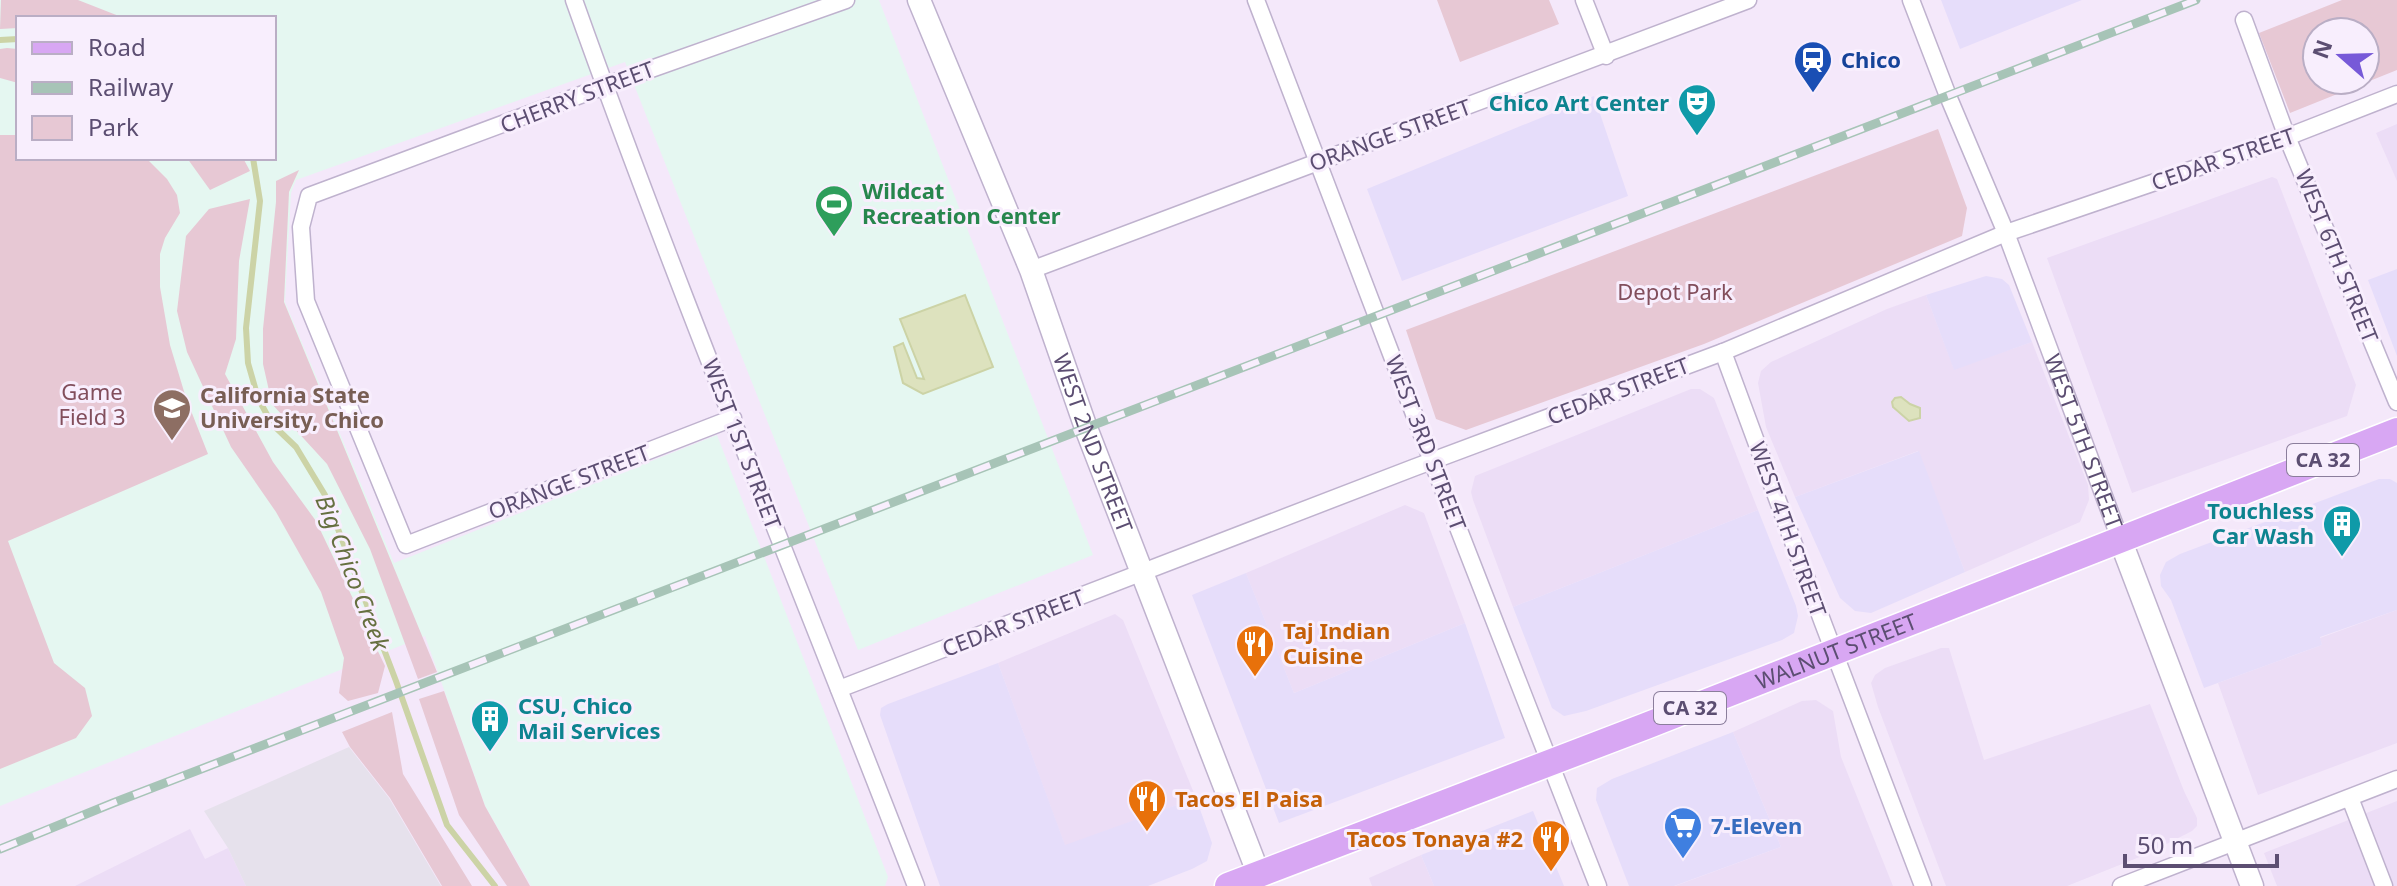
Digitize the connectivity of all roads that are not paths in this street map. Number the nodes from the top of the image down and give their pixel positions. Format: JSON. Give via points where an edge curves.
{"nodes":[{"id":1,"x":574,"y":0,"type":"edge"},
{"id":2,"x":846,"y":0,"type":"edge"},
{"id":3,"x":919,"y":0,"type":"edge"},
{"id":4,"x":1256,"y":0,"type":"edge"},
{"id":5,"x":1584,"y":0,"type":"edge"},
{"id":6,"x":1748,"y":0,"type":"edge"},
{"id":7,"x":1911,"y":0,"type":"edge"},
{"id":8,"x":2244,"y":20,"type":"dead end"},
{"id":9,"x":1606,"y":56,"type":"junction"},
{"id":10,"x":604,"y":87,"type":"junction"},
{"id":11,"x":2397,"y":94,"type":"edge"},
{"id":12,"x":2287,"y":137,"type":"junction"},
{"id":13,"x":1318,"y":162,"type":"junction"},
{"id":14,"x":2006,"y":233,"type":"junction"},
{"id":15,"x":1031,"y":270,"type":"junction"},
{"id":16,"x":1723,"y":352,"type":"junction"},
{"id":17,"x":2397,"y":402,"type":"edge"},
{"id":18,"x":733,"y":418,"type":"junction"},
{"id":19,"x":2397,"y":431,"type":"edge"},
{"id":20,"x":1432,"y":461,"type":"junction"},
{"id":21,"x":2120,"y":539,"type":"junction"},
{"id":22,"x":406,"y":545,"type":"joint"},
{"id":23,"x":1142,"y":574,"type":"junction"},
{"id":24,"x":1833,"y":652,"type":"junction"},
{"id":25,"x":839,"y":689,"type":"junction"},
{"id":26,"x":1550,"y":762,"type":"junction"},
{"id":27,"x":2397,"y":779,"type":"edge"},
{"id":28,"x":2350,"y":798,"type":"junction"},
{"id":29,"x":2235,"y":842,"type":"junction"},
{"id":30,"x":908,"y":865,"type":"junction"},
{"id":31,"x":1261,"y":881,"type":"edge"},
{"id":32,"x":908,"y":886,"type":"edge"},
{"id":33,"x":916,"y":886,"type":"edge"},
{"id":34,"x":1228,"y":886,"type":"edge"},
{"id":35,"x":1598,"y":886,"type":"edge"},
{"id":36,"x":1923,"y":886,"type":"edge"},
{"id":37,"x":2121,"y":886,"type":"edge"},
{"id":38,"x":2252,"y":886,"type":"edge"},
{"id":39,"x":2384,"y":886,"type":"edge"}],
"edges":[{"from":1,"to":10,"type":"street","name":"WEST 1ST STREET"},
{"from":2,"to":10,"type":"street","name":"CHERRY STREET"},
{"from":3,"to":15,"type":"street","name":"WEST 2ND STREET"},
{"from":4,"to":13,"type":"street","name":"WEST 3RD STREET"},
{"from":5,"to":9,"type":"street"},
{"from":6,"to":9,"type":"street","name":"ORANGE STREET"},
{"from":7,"to":14,"type":"street","name":"WEST 5TH STREET"},
{"from":8,"to":12,"type":"street","name":"WEST 6TH STREET"},
{"from":9,"to":13,"type":"street","name":"ORANGE STREET"},
{"from":10,"to":18,"type":"street","name":"WEST 1ST STREET"},
{"from":10,"to":22,"type":"street","name":"CHERRY STREET","via":[[309,196],[301,227],[306,301]]},
{"from":11,"to":12,"type":"street","name":"CEDAR STREET"},
{"from":12,"to":14,"type":"street","name":"CEDAR STREET"},
{"from":12,"to":17,"type":"street","name":"WEST 6TH STREET"},
{"from":13,"to":15,"type":"street","name":"ORANGE STREET"},
{"from":13,"to":20,"type":"street","name":"WEST 3RD STREET"},
{"from":14,"to":16,"type":"street","name":"CEDAR STREET"},
{"from":14,"to":21,"type":"street","name":"WEST 5TH STREET"},
{"from":15,"to":23,"type":"street","name":"WEST 2ND STREET"},
{"from":16,"to":20,"type":"street","name":"CEDAR STREET"},
{"from":16,"to":24,"type":"street","name":"WEST 4TH STREET"},
{"from":18,"to":22,"type":"street","name":"ORANGE STREET"},
{"from":18,"to":25,"type":"street","name":"WEST 1ST STREET"},
{"from":19,"to":21,"type":"main road","name":"WALNUT STREET","number":"CA 32"},
{"from":20,"to":23,"type":"street","name":"CEDAR STREET"},
{"from":20,"to":26,"type":"street","name":"WEST 3RD STREET"},
{"from":21,"to":24,"type":"main road","name":"WALNUT STREET","number":"CA 32"},
{"from":21,"to":29,"type":"street","name":"WEST 5TH STREET"},
{"from":23,"to":25,"type":"street","name":"CEDAR STREET"},
{"from":23,"to":31,"type":"street","name":"WEST 2ND STREET"},
{"from":24,"to":26,"type":"main road","name":"WALNUT STREET","number":"CA 32"},
{"from":24,"to":36,"type":"street","name":"WEST 4TH STREET"},
{"from":25,"to":30,"type":"street","name":"WEST 1ST STREET"},
{"from":26,"to":31,"type":"main road","name":"WALNUT STREET","number":"CA 32"},
{"from":26,"to":35,"type":"street","name":"WEST 3RD STREET"},
{"from":27,"to":28,"type":"street"},
{"from":28,"to":29,"type":"street"},
{"from":28,"to":39,"type":"street"},
{"from":29,"to":37,"type":"street"},
{"from":29,"to":38,"type":"street","name":"WEST 5TH STREET"},
{"from":30,"to":32,"type":"street"},
{"from":30,"to":33,"type":"street","name":"WEST 1ST STREET"},
{"from":31,"to":34,"type":"main road","name":"WALNUT STREET","number":"CA 32"}]}
